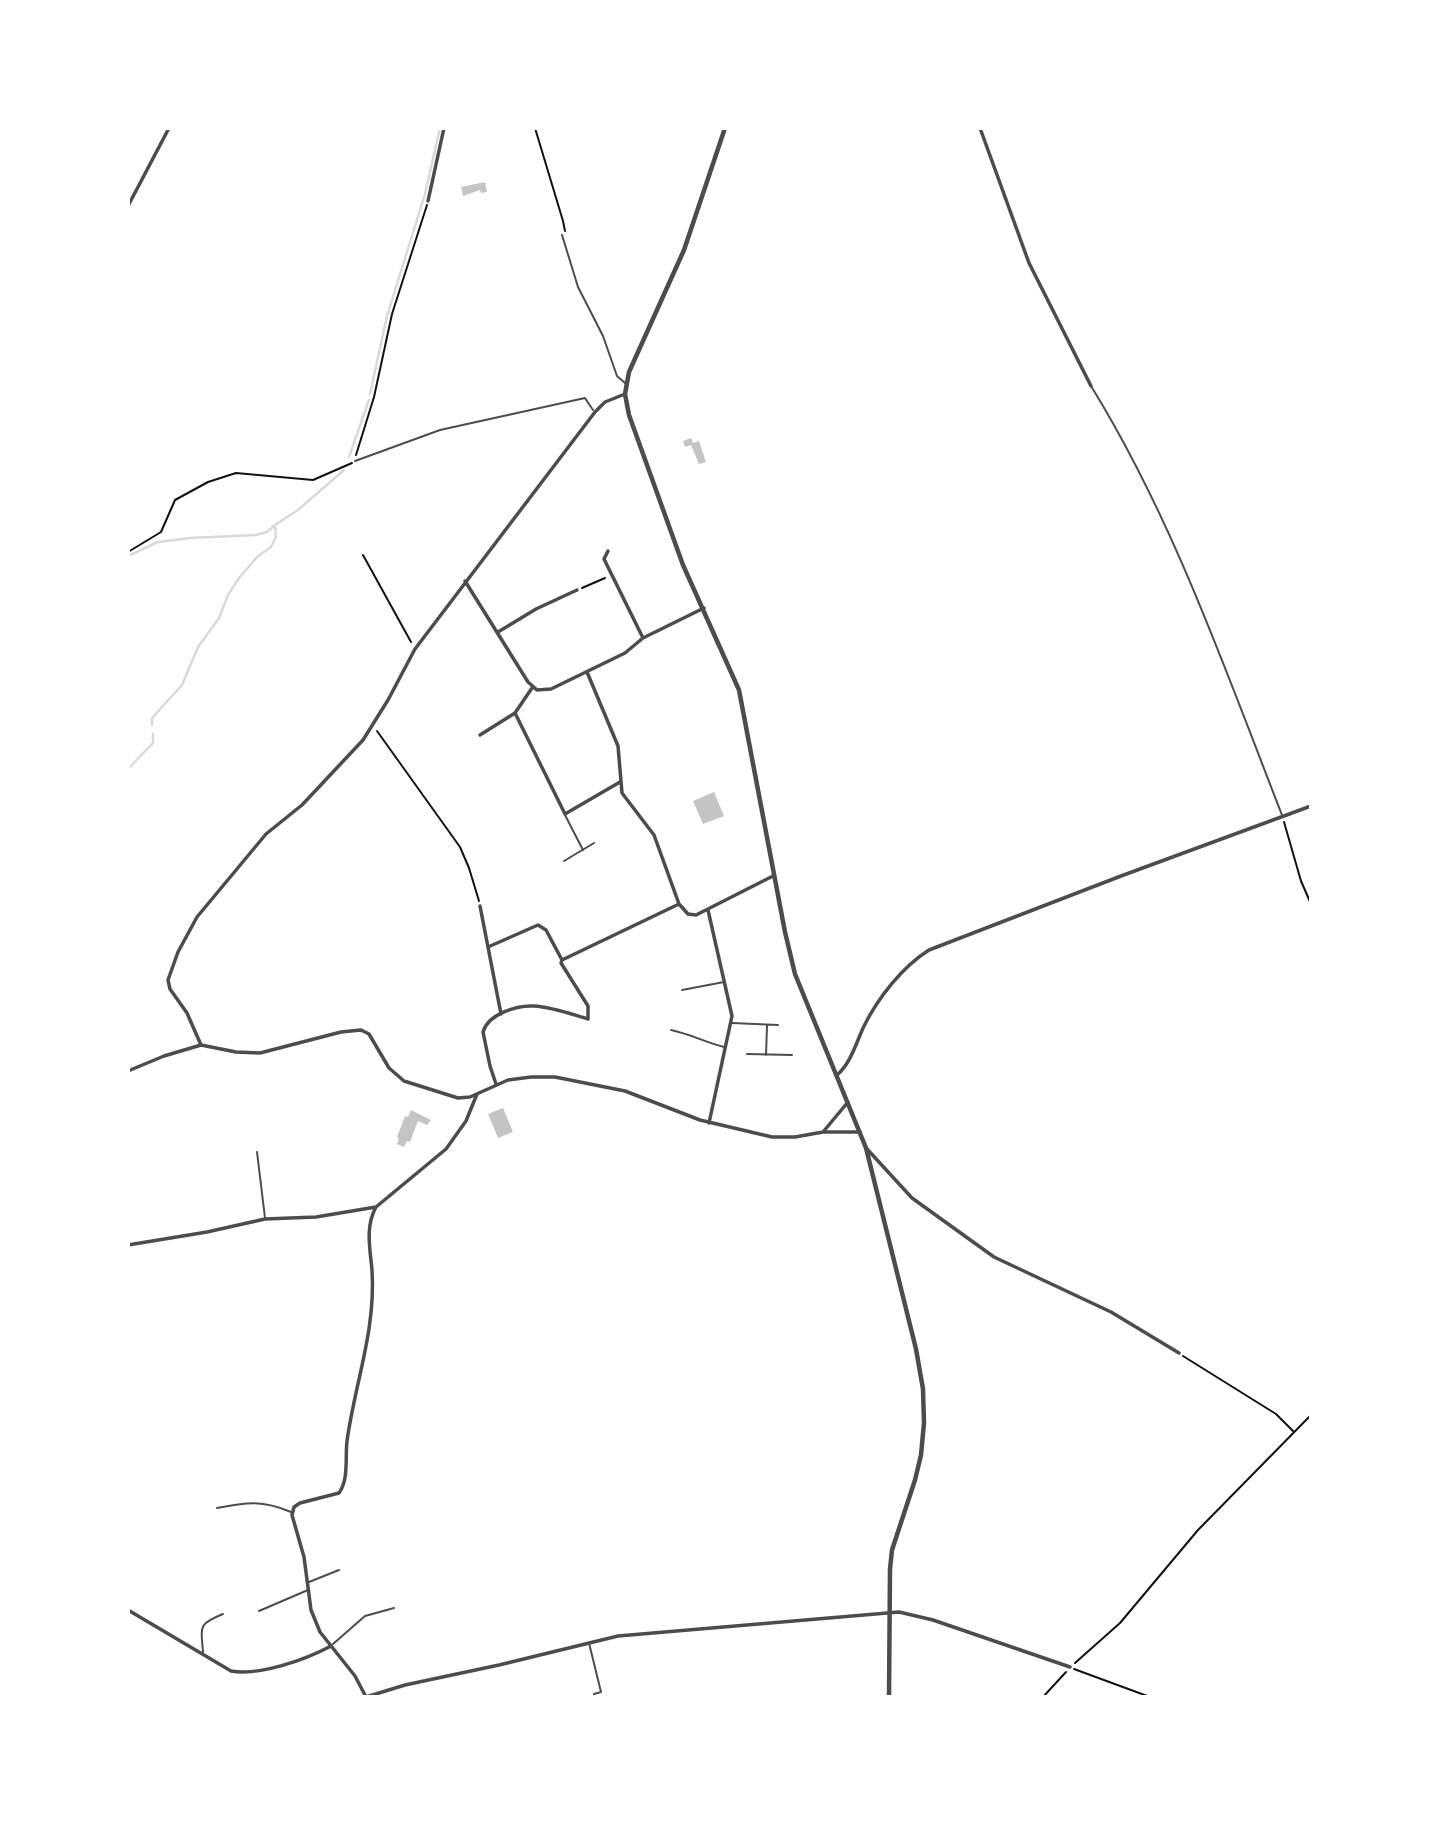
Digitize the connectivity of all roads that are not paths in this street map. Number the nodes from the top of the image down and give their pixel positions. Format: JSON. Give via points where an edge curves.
{"nodes":[{"id":1,"x":169,"y":128,"type":"edge"},
{"id":2,"x":444,"y":128,"type":"edge"},
{"id":3,"x":725,"y":128,"type":"edge"},
{"id":4,"x":979,"y":128,"type":"edge"},
{"id":5,"x":428,"y":201,"type":"road end"},
{"id":6,"x":128,"y":206,"type":"edge"},
{"id":7,"x":562,"y":235,"type":"road end"},
{"id":8,"x":625,"y":384,"type":"junction"},
{"id":9,"x":1091,"y":386,"type":"joint"},
{"id":10,"x":625,"y":394,"type":"junction"},
{"id":11,"x":595,"y":412,"type":"junction"},
{"id":12,"x":355,"y":461,"type":"road end"},
{"id":13,"x":608,"y":551,"type":"dead end"},
{"id":14,"x":466,"y":581,"type":"junction"},
{"id":15,"x":578,"y":590,"type":"road end"},
{"id":16,"x":704,"y":608,"type":"junction"},
{"id":17,"x":498,"y":632,"type":"junction"},
{"id":18,"x":643,"y":638,"type":"junction"},
{"id":19,"x":586,"y":672,"type":"junction"},
{"id":20,"x":532,"y":688,"type":"junction"},
{"id":21,"x":515,"y":713,"type":"junction"},
{"id":22,"x":480,"y":734,"type":"dead end"},
{"id":23,"x":620,"y":782,"type":"junction"},
{"id":24,"x":1311,"y":806,"type":"edge"},
{"id":25,"x":565,"y":814,"type":"junction"},
{"id":26,"x":1282,"y":816,"type":"junction"},
{"id":27,"x":594,"y":843,"type":"dead end"},
{"id":28,"x":583,"y":850,"type":"junction"},
{"id":29,"x":564,"y":861,"type":"dead end"},
{"id":30,"x":773,"y":876,"type":"junction"},
{"id":31,"x":679,"y":904,"type":"junction"},
{"id":32,"x":480,"y":906,"type":"road end"},
{"id":33,"x":708,"y":909,"type":"junction"},
{"id":34,"x":488,"y":947,"type":"junction"},
{"id":35,"x":562,"y":960,"type":"junction"},
{"id":36,"x":725,"y":982,"type":"junction"},
{"id":37,"x":682,"y":990,"type":"dead end"},
{"id":38,"x":501,"y":1014,"type":"junction"},
{"id":39,"x":731,"y":1023,"type":"junction"},
{"id":40,"x":767,"y":1025,"type":"junction"},
{"id":41,"x":778,"y":1025,"type":"dead end"},
{"id":42,"x":671,"y":1030,"type":"dead end"},
{"id":43,"x":201,"y":1045,"type":"junction"},
{"id":44,"x":725,"y":1047,"type":"junction"},
{"id":45,"x":747,"y":1054,"type":"dead end"},
{"id":46,"x":766,"y":1055,"type":"junction"},
{"id":47,"x":792,"y":1055,"type":"dead end"},
{"id":48,"x":128,"y":1071,"type":"edge"},
{"id":49,"x":838,"y":1075,"type":"junction"},
{"id":50,"x":496,"y":1084,"type":"junction"},
{"id":51,"x":477,"y":1094,"type":"junction"},
{"id":52,"x":848,"y":1102,"type":"junction"},
{"id":53,"x":709,"y":1123,"type":"junction"},
{"id":54,"x":823,"y":1132,"type":"junction"},
{"id":55,"x":860,"y":1132,"type":"junction"},
{"id":56,"x":866,"y":1147,"type":"junction"},
{"id":57,"x":257,"y":1152,"type":"dead end"},
{"id":58,"x":376,"y":1207,"type":"junction"},
{"id":59,"x":265,"y":1219,"type":"junction"},
{"id":60,"x":128,"y":1245,"type":"edge"},
{"id":61,"x":1178,"y":1353,"type":"road end"},
{"id":62,"x":217,"y":1508,"type":"dead end"},
{"id":63,"x":292,"y":1512,"type":"junction"},
{"id":64,"x":339,"y":1570,"type":"dead end"},
{"id":65,"x":308,"y":1582,"type":"junction"},
{"id":66,"x":309,"y":1590,"type":"junction"},
{"id":67,"x":394,"y":1608,"type":"dead end"},
{"id":68,"x":128,"y":1610,"type":"edge"},
{"id":69,"x":259,"y":1611,"type":"dead end"},
{"id":70,"x":223,"y":1614,"type":"dead end"},
{"id":71,"x":890,"y":1614,"type":"junction"},
{"id":72,"x":589,"y":1642,"type":"junction"},
{"id":73,"x":331,"y":1646,"type":"junction"},
{"id":74,"x":203,"y":1655,"type":"junction"},
{"id":75,"x":1070,"y":1667,"type":"road end"},
{"id":76,"x":594,"y":1696,"type":"edge"},
{"id":77,"x":366,"y":1697,"type":"edge"},
{"id":78,"x":889,"y":1697,"type":"edge"}],
"edges":[{"from":1,"to":6,"type":"street"},
{"from":2,"to":5,"type":"street"},
{"from":3,"to":8,"type":"street","via":[[684,250]]},
{"from":4,"to":9,"type":"street","via":[[1029,263]]},
{"from":7,"to":8,"type":"lane","via":[[578,287],[617,376]]},
{"from":8,"to":10,"type":"street"},
{"from":9,"to":26,"type":"lane","via":[[1130,450],[1182,563]]},
{"from":10,"to":11,"type":"street"},
{"from":10,"to":16,"type":"street","via":[[666,520]]},
{"from":11,"to":12,"type":"lane","via":[[585,398],[440,430]]},
{"from":11,"to":14,"type":"street"},
{"from":13,"to":18,"type":"street","via":[[604,559]]},
{"from":14,"to":17,"type":"street"},
{"from":14,"to":43,"type":"street","via":[[415,649],[373,726],[349,757],[266,834],[189,930],[168,980]]},
{"from":15,"to":17,"type":"street","via":[[536,608]]},
{"from":16,"to":18,"type":"street"},
{"from":16,"to":30,"type":"street","via":[[738,690]]},
{"from":17,"to":20,"type":"street"},
{"from":18,"to":19,"type":"street","via":[[625,653]]},
{"from":19,"to":20,"type":"street","via":[[548,690]]},
{"from":19,"to":23,"type":"street","via":[[618,746]]},
{"from":20,"to":21,"type":"street"},
{"from":21,"to":22,"type":"street"},
{"from":21,"to":25,"type":"street"},
{"from":23,"to":25,"type":"street"},
{"from":23,"to":31,"type":"street","via":[[627,801],[654,835]]},
{"from":24,"to":26,"type":"street"},
{"from":25,"to":28,"type":"lane"},
{"from":26,"to":49,"type":"street","via":[[929,950],[915,959],[884,996]]},
{"from":27,"to":28,"type":"lane"},
{"from":28,"to":29,"type":"lane"},
{"from":30,"to":33,"type":"street"},
{"from":30,"to":49,"type":"street","via":[[795,974]]},
{"from":31,"to":33,"type":"street","via":[[688,914]]},
{"from":31,"to":35,"type":"street"},
{"from":32,"to":34,"type":"street"},
{"from":33,"to":36,"type":"street"},
{"from":34,"to":35,"type":"street","via":[[538,925],[546,930]]},
{"from":34,"to":38,"type":"street"},
{"from":35,"to":38,"type":"street","via":[[588,1006],[588,1019],[533,1006]]},
{"from":36,"to":37,"type":"lane"},
{"from":36,"to":39,"type":"street"},
{"from":38,"to":50,"type":"street","via":[[488,1022],[483,1032]]},
{"from":39,"to":40,"type":"lane"},
{"from":39,"to":44,"type":"street"},
{"from":40,"to":41,"type":"lane"},
{"from":40,"to":46,"type":"lane"},
{"from":42,"to":44,"type":"lane"},
{"from":43,"to":48,"type":"street"},
{"from":43,"to":51,"type":"street","via":[[260,1053],[361,1030],[369,1034],[389,1068],[404,1081],[461,1099]]},
{"from":44,"to":53,"type":"street"},
{"from":45,"to":46,"type":"lane"},
{"from":46,"to":47,"type":"lane"},
{"from":49,"to":52,"type":"street"},
{"from":50,"to":51,"type":"street"},
{"from":50,"to":53,"type":"street","via":[[544,1076],[599,1085],[636,1094]]},
{"from":51,"to":58,"type":"street","via":[[449,1146]]},
{"from":52,"to":54,"type":"street"},
{"from":52,"to":55,"type":"street"},
{"from":53,"to":54,"type":"street","via":[[779,1138]]},
{"from":54,"to":55,"type":"street"},
{"from":55,"to":56,"type":"street"},
{"from":56,"to":61,"type":"street","via":[[905,1192],[994,1257],[1111,1312]]},
{"from":56,"to":71,"type":"street","via":[[923,1389],[921,1455],[892,1550]]},
{"from":57,"to":59,"type":"lane"},
{"from":58,"to":59,"type":"street"},
{"from":58,"to":63,"type":"street","via":[[369,1227],[371,1322],[347,1443],[344,1486],[339,1493],[300,1503]]},
{"from":59,"to":60,"type":"street"},
{"from":62,"to":63,"type":"lane","via":[[257,1502]]},
{"from":63,"to":65,"type":"street"},
{"from":64,"to":65,"type":"lane"},
{"from":65,"to":66,"type":"street"},
{"from":66,"to":69,"type":"lane"},
{"from":66,"to":73,"type":"street","via":[[311,1610]]},
{"from":67,"to":73,"type":"lane","via":[[365,1616]]},
{"from":68,"to":74,"type":"street"},
{"from":70,"to":74,"type":"lane","via":[[202,1626]]},
{"from":71,"to":72,"type":"street"},
{"from":71,"to":75,"type":"street","via":[[933,1620]]},
{"from":71,"to":78,"type":"street"},
{"from":72,"to":76,"type":"lane","via":[[601,1692]]},
{"from":72,"to":77,"type":"street"},
{"from":73,"to":74,"type":"street","via":[[312,1656],[246,1674]]},
{"from":73,"to":77,"type":"street"}]}
